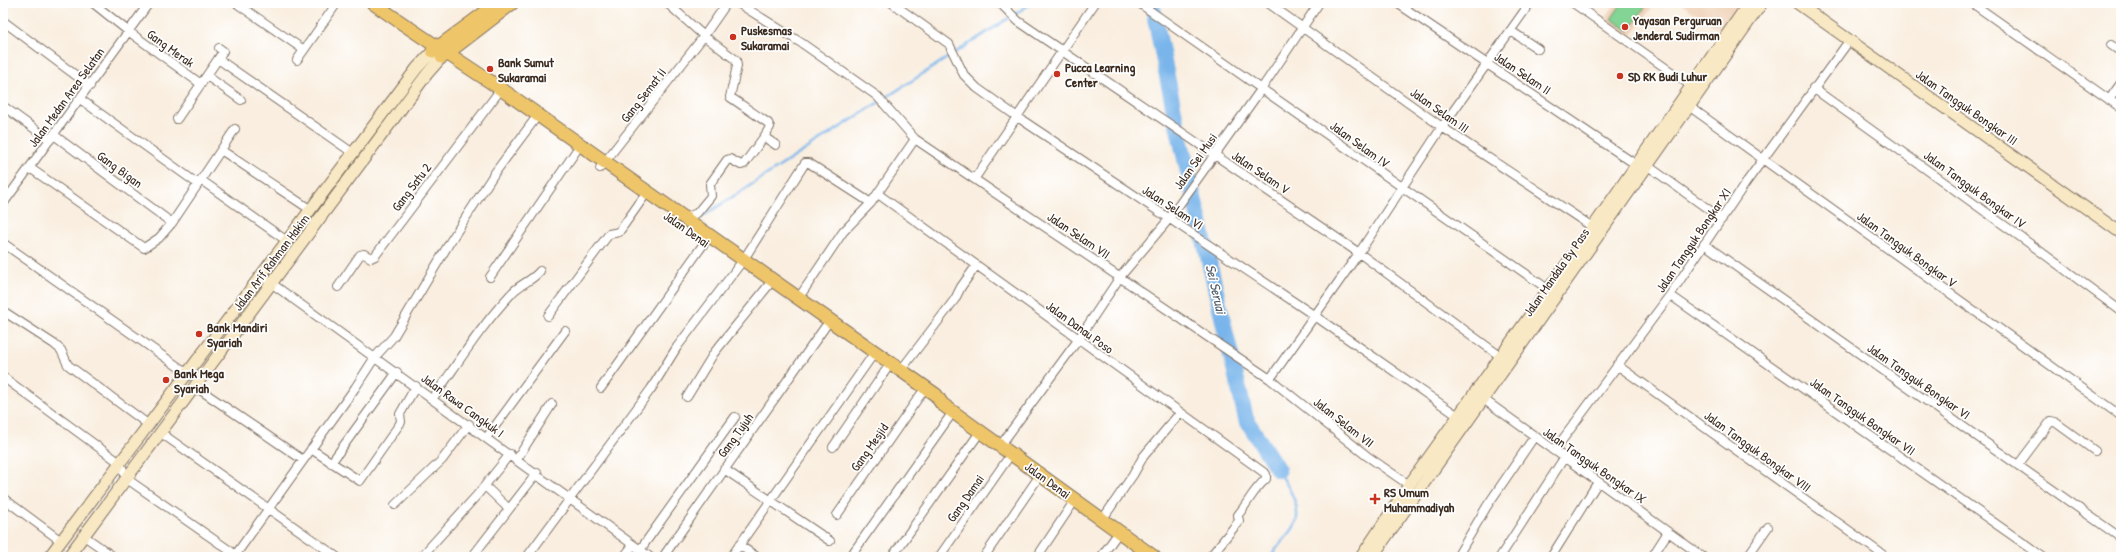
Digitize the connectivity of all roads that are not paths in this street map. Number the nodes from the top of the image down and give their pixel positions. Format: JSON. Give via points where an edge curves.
{"nodes":[{"id":1,"x":93,"y":3,"type":"edge"},
{"id":2,"x":149,"y":3,"type":"edge"},
{"id":3,"x":236,"y":3,"type":"edge"},
{"id":4,"x":337,"y":3,"type":"edge"},
{"id":5,"x":373,"y":3,"type":"edge"},
{"id":6,"x":498,"y":3,"type":"edge"},
{"id":7,"x":512,"y":3,"type":"edge"},
{"id":8,"x":667,"y":3,"type":"edge"},
{"id":9,"x":727,"y":3,"type":"edge"},
{"id":10,"x":738,"y":3,"type":"edge"},
{"id":11,"x":892,"y":3,"type":"edge"},
{"id":12,"x":1000,"y":3,"type":"edge"},
{"id":13,"x":1095,"y":3,"type":"edge"},
{"id":14,"x":1139,"y":3,"type":"edge"},
{"id":15,"x":1268,"y":3,"type":"edge"},
{"id":16,"x":1319,"y":3,"type":"edge"},
{"id":17,"x":1397,"y":3,"type":"edge"},
{"id":18,"x":1573,"y":3,"type":"edge"},
{"id":19,"x":1749,"y":3,"type":"edge"},
{"id":20,"x":1762,"y":3,"type":"edge"},
{"id":21,"x":1797,"y":3,"type":"edge"},
{"id":22,"x":1972,"y":3,"type":"edge"},
{"id":23,"x":1528,"y":4,"type":"edge"},
{"id":24,"x":3,"y":21,"type":"edge"},
{"id":25,"x":1303,"y":26,"type":"junction"},
{"id":26,"x":128,"y":31,"type":"junction"},
{"id":27,"x":1511,"y":31,"type":"junction"},
{"id":28,"x":704,"y":36,"type":"junction"},
{"id":29,"x":1849,"y":41,"type":"junction"},
{"id":30,"x":2111,"y":45,"type":"dead end"},
{"id":31,"x":219,"y":48,"type":"dead end"},
{"id":32,"x":1538,"y":49,"type":"dead end"},
{"id":33,"x":304,"y":50,"type":"junction"},
{"id":34,"x":1061,"y":51,"type":"junction"},
{"id":35,"x":440,"y":52,"type":"junction"},
{"id":36,"x":2121,"y":52,"type":"edge"},
{"id":37,"x":218,"y":59,"type":"junction"},
{"id":38,"x":297,"y":60,"type":"dead end"},
{"id":39,"x":1488,"y":63,"type":"junction"},
{"id":40,"x":207,"y":76,"type":"junction"},
{"id":41,"x":2121,"y":83,"type":"edge"},
{"id":42,"x":201,"y":84,"type":"junction"},
{"id":43,"x":1690,"y":85,"type":"junction"},
{"id":44,"x":90,"y":86,"type":"junction"},
{"id":45,"x":1262,"y":88,"type":"junction"},
{"id":46,"x":1813,"y":88,"type":"junction"},
{"id":47,"x":499,"y":93,"type":"junction"},
{"id":48,"x":80,"y":99,"type":"junction"},
{"id":49,"x":241,"y":100,"type":"dead end"},
{"id":50,"x":2109,"y":100,"type":"junction"},
{"id":51,"x":1684,"y":103,"type":"junction"},
{"id":52,"x":3,"y":106,"type":"edge"},
{"id":53,"x":2121,"y":108,"type":"edge"},
{"id":54,"x":1016,"y":116,"type":"junction"},
{"id":55,"x":536,"y":118,"type":"junction"},
{"id":56,"x":177,"y":119,"type":"dead end"},
{"id":57,"x":1442,"y":127,"type":"junction"},
{"id":58,"x":235,"y":128,"type":"dead end"},
{"id":59,"x":764,"y":137,"type":"junction"},
{"id":60,"x":52,"y":138,"type":"junction"},
{"id":61,"x":916,"y":139,"type":"junction"},
{"id":62,"x":776,"y":145,"type":"dead end"},
{"id":63,"x":221,"y":150,"type":"junction"},
{"id":64,"x":576,"y":151,"type":"junction"},
{"id":65,"x":353,"y":153,"type":"junction"},
{"id":66,"x":1214,"y":154,"type":"junction"},
{"id":67,"x":1762,"y":159,"type":"junction"},
{"id":68,"x":1635,"y":164,"type":"junction"},
{"id":69,"x":602,"y":165,"type":"junction"},
{"id":70,"x":1648,"y":166,"type":"junction"},
{"id":71,"x":30,"y":168,"type":"junction"},
{"id":72,"x":975,"y":178,"type":"junction"},
{"id":73,"x":199,"y":182,"type":"junction"},
{"id":74,"x":1402,"y":188,"type":"junction"},
{"id":75,"x":3,"y":189,"type":"edge"},
{"id":76,"x":10,"y":194,"type":"junction"},
{"id":77,"x":878,"y":194,"type":"junction"},
{"id":78,"x":643,"y":198,"type":"junction"},
{"id":79,"x":871,"y":203,"type":"junction"},
{"id":80,"x":3,"y":204,"type":"edge"},
{"id":81,"x":311,"y":210,"type":"junction"},
{"id":82,"x":1169,"y":219,"type":"junction"},
{"id":83,"x":1722,"y":219,"type":"junction"},
{"id":84,"x":172,"y":222,"type":"junction"},
{"id":85,"x":683,"y":222,"type":"junction"},
{"id":86,"x":1597,"y":229,"type":"junction"},
{"id":87,"x":2121,"y":233,"type":"edge"},
{"id":88,"x":287,"y":240,"type":"junction"},
{"id":89,"x":705,"y":242,"type":"junction"},
{"id":90,"x":3,"y":243,"type":"edge"},
{"id":91,"x":1704,"y":244,"type":"junction"},
{"id":92,"x":1359,"y":253,"type":"junction"},
{"id":93,"x":741,"y":262,"type":"junction"},
{"id":94,"x":976,"y":266,"type":"junction"},
{"id":95,"x":540,"y":272,"type":"dead end"},
{"id":96,"x":260,"y":275,"type":"junction"},
{"id":97,"x":490,"y":276,"type":"dead end"},
{"id":98,"x":1120,"y":277,"type":"junction"},
{"id":99,"x":272,"y":282,"type":"junction"},
{"id":100,"x":768,"y":286,"type":"junction"},
{"id":101,"x":338,"y":287,"type":"dead end"},
{"id":102,"x":1552,"y":292,"type":"junction"},
{"id":103,"x":1670,"y":295,"type":"junction"},
{"id":104,"x":798,"y":299,"type":"junction"},
{"id":105,"x":3,"y":310,"type":"edge"},
{"id":106,"x":2121,"y":311,"type":"edge"},
{"id":107,"x":548,"y":316,"type":"dead end"},
{"id":108,"x":1315,"y":316,"type":"junction"},
{"id":109,"x":825,"y":327,"type":"junction"},
{"id":110,"x":565,"y":331,"type":"dead end"},
{"id":111,"x":1078,"y":340,"type":"junction"},
{"id":112,"x":873,"y":356,"type":"junction"},
{"id":113,"x":1500,"y":356,"type":"junction"},
{"id":114,"x":375,"y":357,"type":"junction"},
{"id":115,"x":1617,"y":365,"type":"junction"},
{"id":116,"x":886,"y":370,"type":"junction"},
{"id":117,"x":901,"y":370,"type":"junction"},
{"id":118,"x":397,"y":372,"type":"junction"},
{"id":119,"x":187,"y":373,"type":"junction"},
{"id":120,"x":3,"y":377,"type":"edge"},
{"id":121,"x":1270,"y":379,"type":"junction"},
{"id":122,"x":416,"y":386,"type":"junction"},
{"id":123,"x":196,"y":387,"type":"junction"},
{"id":124,"x":601,"y":388,"type":"dead end"},
{"id":125,"x":921,"y":394,"type":"junction"},
{"id":126,"x":1479,"y":396,"type":"junction"},
{"id":127,"x":687,"y":397,"type":"dead end"},
{"id":128,"x":433,"y":398,"type":"junction"},
{"id":129,"x":552,"y":404,"type":"dead end"},
{"id":130,"x":942,"y":404,"type":"junction"},
{"id":131,"x":953,"y":412,"type":"junction"},
{"id":132,"x":1179,"y":414,"type":"junction"},
{"id":133,"x":1458,"y":416,"type":"junction"},
{"id":134,"x":2121,"y":416,"type":"edge"},
{"id":135,"x":735,"y":417,"type":"dead end"},
{"id":136,"x":469,"y":424,"type":"junction"},
{"id":137,"x":149,"y":425,"type":"junction"},
{"id":138,"x":980,"y":432,"type":"junction"},
{"id":139,"x":161,"y":433,"type":"junction"},
{"id":140,"x":1534,"y":436,"type":"junction"},
{"id":141,"x":486,"y":437,"type":"junction"},
{"id":142,"x":1000,"y":446,"type":"junction"},
{"id":143,"x":833,"y":447,"type":"dead end"},
{"id":144,"x":311,"y":449,"type":"junction"},
{"id":145,"x":1554,"y":451,"type":"junction"},
{"id":146,"x":2095,"y":451,"type":"dead end"},
{"id":147,"x":1011,"y":454,"type":"junction"},
{"id":148,"x":514,"y":456,"type":"junction"},
{"id":149,"x":1564,"y":458,"type":"junction"},
{"id":150,"x":303,"y":460,"type":"junction"},
{"id":151,"x":120,"y":463,"type":"junction"},
{"id":152,"x":331,"y":463,"type":"junction"},
{"id":153,"x":2018,"y":465,"type":"junction"},
{"id":154,"x":724,"y":469,"type":"junction"},
{"id":155,"x":536,"y":473,"type":"junction"},
{"id":156,"x":1040,"y":475,"type":"junction"},
{"id":157,"x":127,"y":479,"type":"junction"},
{"id":158,"x":1598,"y":482,"type":"junction"},
{"id":159,"x":1409,"y":485,"type":"junction"},
{"id":160,"x":485,"y":486,"type":"junction"},
{"id":161,"x":3,"y":498,"type":"edge"},
{"id":162,"x":569,"y":498,"type":"junction"},
{"id":163,"x":1075,"y":500,"type":"junction"},
{"id":164,"x":770,"y":501,"type":"junction"},
{"id":165,"x":395,"y":505,"type":"dead end"},
{"id":166,"x":268,"y":508,"type":"junction"},
{"id":167,"x":508,"y":508,"type":"junction"},
{"id":168,"x":837,"y":515,"type":"dead end"},
{"id":169,"x":1102,"y":520,"type":"junction"},
{"id":170,"x":1768,"y":527,"type":"dead end"},
{"id":171,"x":1119,"y":532,"type":"junction"},
{"id":172,"x":1668,"y":532,"type":"junction"},
{"id":173,"x":84,"y":536,"type":"junction"},
{"id":174,"x":2121,"y":538,"type":"edge"},
{"id":175,"x":61,"y":540,"type":"junction"},
{"id":176,"x":830,"y":541,"type":"dead end"},
{"id":177,"x":633,"y":545,"type":"junction"},
{"id":178,"x":739,"y":545,"type":"junction"},
{"id":179,"x":640,"y":550,"type":"junction"},
{"id":180,"x":237,"y":556,"type":"edge"},
{"id":181,"x":49,"y":557,"type":"edge"},
{"id":182,"x":68,"y":557,"type":"edge"},
{"id":183,"x":114,"y":557,"type":"edge"},
{"id":184,"x":337,"y":557,"type":"edge"},
{"id":185,"x":421,"y":557,"type":"edge"},
{"id":186,"x":472,"y":557,"type":"edge"},
{"id":187,"x":527,"y":557,"type":"edge"},
{"id":188,"x":624,"y":557,"type":"edge"},
{"id":189,"x":650,"y":557,"type":"edge"},
{"id":190,"x":663,"y":557,"type":"edge"},
{"id":191,"x":731,"y":557,"type":"edge"},
{"id":192,"x":757,"y":557,"type":"edge"},
{"id":193,"x":850,"y":557,"type":"edge"},
{"id":194,"x":892,"y":557,"type":"edge"},
{"id":195,"x":939,"y":557,"type":"edge"},
{"id":196,"x":984,"y":557,"type":"edge"},
{"id":197,"x":1036,"y":557,"type":"edge"},
{"id":198,"x":1101,"y":557,"type":"edge"},
{"id":199,"x":1154,"y":557,"type":"edge"},
{"id":200,"x":1210,"y":557,"type":"edge"},
{"id":201,"x":1361,"y":557,"type":"edge"},
{"id":202,"x":1372,"y":557,"type":"edge"},
{"id":203,"x":1456,"y":557,"type":"edge"},
{"id":204,"x":1500,"y":557,"type":"edge"},
{"id":205,"x":1551,"y":557,"type":"edge"},
{"id":206,"x":1652,"y":557,"type":"edge"},
{"id":207,"x":1703,"y":557,"type":"edge"},
{"id":208,"x":1748,"y":557,"type":"edge"},
{"id":209,"x":1886,"y":557,"type":"edge"},
{"id":210,"x":2043,"y":557,"type":"edge"}],
"edges":[{"from":1,"to":26,"type":"street","name":"Gang Merak"},
{"from":2,"to":26,"type":"street","name":"Jalan Medan Area Selatan"},
{"from":3,"to":33,"type":"street"},
{"from":4,"to":33,"type":"street"},
{"from":5,"to":35,"type":"main road","name":"Jalan Denai"},
{"from":6,"to":35,"type":"main road","name":"Jalan Arif Rahman Hakim"},
{"from":7,"to":35,"type":"main road","name":"Jalan Arif Rahman Hakim"},
{"from":8,"to":28,"type":"street"},
{"from":9,"to":28,"type":"street","name":"Gang Semat II"},
{"from":10,"to":61,"type":"street","name":"Jalan Selam VII","via":[[877,96]]},
{"from":11,"to":54,"type":"street","name":"Jalan Selam VI","via":[[945,40],[951,47],[960,71],[977,88]]},
{"from":12,"to":34,"type":"street","name":"Jalan Selam V","via":[[1014,18]]},
{"from":13,"to":34,"type":"street"},
{"from":14,"to":45,"type":"street","name":"Jalan Selam IV"},
{"from":15,"to":25,"type":"street","name":"Jalan Selam III"},
{"from":16,"to":25,"type":"street","name":"Jalan Sei Musi"},
{"from":17,"to":39,"type":"street","name":"Jalan Selam II"},
{"from":18,"to":43,"type":"street"},
{"from":19,"to":43,"type":"street","name":"Jalan Mandala By Pass"},
{"from":20,"to":51,"type":"street","name":"Jalan Mandala By Pass"},
{"from":21,"to":29,"type":"street","name":"Jalan Tangguk Bongkar III"},
{"from":22,"to":50,"type":"street"},
{"from":23,"to":27,"type":"street"},
{"from":24,"to":44,"type":"street"},
{"from":25,"to":45,"type":"street","name":"Jalan Sei Musi"},
{"from":25,"to":57,"type":"street","name":"Jalan Selam III"},
{"from":26,"to":42,"type":"street","name":"Gang Merak"},
{"from":26,"to":44,"type":"street","name":"Jalan Medan Area Selatan"},
{"from":27,"to":32,"type":"street"},
{"from":27,"to":39,"type":"street"},
{"from":28,"to":59,"type":"street","via":[[736,60],[730,97],[768,123],[770,127]]},
{"from":28,"to":69,"type":"street","name":"Gang Semat II"},
{"from":29,"to":46,"type":"street","name":"Jalan Tangguk Bongkar XI"},
{"from":29,"to":87,"type":"street","name":"Jalan Tangguk Bongkar III"},
{"from":30,"to":36,"type":"street"},
{"from":31,"to":37,"type":"street","via":[[223,51]]},
{"from":33,"to":38,"type":"street"},
{"from":34,"to":54,"type":"street"},
{"from":34,"to":66,"type":"street","name":"Jalan Selam V"},
{"from":35,"to":47,"type":"main road","name":"Jalan Denai"},
{"from":35,"to":65,"type":"street","name":"Jalan Arif Rahman Hakim","via":[[417,68]]},
{"from":35,"to":99,"type":"street","name":"Jalan Arif Rahman Hakim","via":[[427,74]]},
{"from":37,"to":40,"type":"street"},
{"from":37,"to":65,"type":"street"},
{"from":39,"to":57,"type":"street"},
{"from":39,"to":68,"type":"street","name":"Jalan Selam II"},
{"from":40,"to":42,"type":"street"},
{"from":40,"to":49,"type":"street"},
{"from":41,"to":50,"type":"street"},
{"from":42,"to":56,"type":"street"},
{"from":43,"to":51,"type":"street","name":"Jalan Mandala By Pass"},
{"from":44,"to":48,"type":"street","name":"Jalan Medan Area Selatan"},
{"from":45,"to":66,"type":"street","name":"Jalan Sei Musi"},
{"from":45,"to":74,"type":"street","name":"Jalan Selam IV"},
{"from":46,"to":67,"type":"street","name":"Jalan Tangguk Bongkar XI"},
{"from":46,"to":106,"type":"street","name":"Jalan Tangguk Bongkar IV"},
{"from":47,"to":55,"type":"main road","name":"Jalan Denai"},
{"from":47,"to":101,"type":"street","name":"Gang Satu 2","via":[[375,256],[372,258],[360,255]]},
{"from":48,"to":60,"type":"street","name":"Jalan Medan Area Selatan"},
{"from":48,"to":73,"type":"street"},
{"from":50,"to":53,"type":"street"},
{"from":51,"to":67,"type":"street","name":"Jalan Tangguk Bongkar V"},
{"from":51,"to":68,"type":"street","name":"Jalan Mandala By Pass"},
{"from":51,"to":70,"type":"street","name":"Jalan Mandala By Pass"},
{"from":52,"to":60,"type":"street","name":"Gang Bigan"},
{"from":54,"to":72,"type":"street"},
{"from":54,"to":82,"type":"street","name":"Jalan Selam VI"},
{"from":55,"to":64,"type":"main road","name":"Jalan Denai"},
{"from":55,"to":69,"type":"main road","name":"Jalan Denai"},
{"from":55,"to":114,"type":"street","via":[[494,174],[394,336]]},
{"from":57,"to":74,"type":"street"},
{"from":57,"to":86,"type":"street","name":"Jalan Selam III"},
{"from":58,"to":63,"type":"street"},
{"from":59,"to":62,"type":"street"},
{"from":59,"to":85,"type":"street","via":[[744,164],[727,160],[710,184],[711,196],[695,215]]},
{"from":60,"to":71,"type":"street","name":"Jalan Medan Area Selatan"},
{"from":60,"to":84,"type":"street","name":"Gang Bigan"},
{"from":61,"to":72,"type":"street","name":"Jalan Selam VII"},
{"from":61,"to":77,"type":"street"},
{"from":63,"to":73,"type":"street"},
{"from":63,"to":81,"type":"street"},
{"from":64,"to":69,"type":"main road","name":"Jalan Denai"},
{"from":64,"to":97,"type":"street"},
{"from":65,"to":81,"type":"street","name":"Jalan Arif Rahman Hakim"},
{"from":66,"to":82,"type":"street","name":"Jalan Sei Musi"},
{"from":66,"to":92,"type":"street","name":"Jalan Selam V"},
{"from":67,"to":83,"type":"street","name":"Jalan Tangguk Bongkar XI"},
{"from":67,"to":134,"type":"street","name":"Jalan Tangguk Bongkar V"},
{"from":68,"to":70,"type":"street"},
{"from":68,"to":86,"type":"street","name":"Jalan Mandala By Pass"},
{"from":69,"to":78,"type":"main road","name":"Jalan Denai"},
{"from":69,"to":85,"type":"main road","name":"Jalan Denai"},
{"from":70,"to":83,"type":"street"},
{"from":70,"to":86,"type":"street","name":"Jalan Mandala By Pass"},
{"from":71,"to":76,"type":"street","name":"Jalan Medan Area Selatan"},
{"from":71,"to":84,"type":"street","via":[[144,248],[159,238]]},
{"from":72,"to":98,"type":"street","name":"Jalan Selam VII"},
{"from":73,"to":84,"type":"street"},
{"from":73,"to":88,"type":"street"},
{"from":74,"to":92,"type":"street"},
{"from":74,"to":102,"type":"street","name":"Jalan Selam IV"},
{"from":75,"to":76,"type":"street"},
{"from":76,"to":80,"type":"street","name":"Jalan Medan Area Selatan"},
{"from":77,"to":79,"type":"street"},
{"from":77,"to":94,"type":"street","name":"Jalan Danau Poso"},
{"from":78,"to":85,"type":"main road","name":"Jalan Denai"},
{"from":78,"to":107,"type":"street","via":[[619,232],[609,234]]},
{"from":79,"to":93,"type":"street","via":[[807,162]]},
{"from":79,"to":104,"type":"street","via":[[843,232]]},
{"from":81,"to":88,"type":"street","name":"Jalan Arif Rahman Hakim"},
{"from":82,"to":98,"type":"street","name":"Jalan Sei Musi"},
{"from":82,"to":108,"type":"street","name":"Jalan Selam VI"},
{"from":83,"to":91,"type":"street","name":"Jalan Tangguk Bongkar XI"},
{"from":85,"to":89,"type":"main road","name":"Jalan Denai"},
{"from":85,"to":93,"type":"main road","name":"Jalan Denai"},
{"from":86,"to":102,"type":"street","name":"Jalan Mandala By Pass"},
{"from":88,"to":96,"type":"street","name":"Jalan Arif Rahman Hakim"},
{"from":89,"to":93,"type":"main road","name":"Jalan Denai"},
{"from":89,"to":124,"type":"street"},
{"from":90,"to":119,"type":"street"},
{"from":91,"to":103,"type":"street","name":"Jalan Tangguk Bongkar XI"},
{"from":91,"to":153,"type":"street","name":"Jalan Tangguk Bongkar VI"},
{"from":92,"to":108,"type":"street"},
{"from":92,"to":113,"type":"street","name":"Jalan Selam V"},
{"from":93,"to":100,"type":"main road","name":"Jalan Denai"},
{"from":93,"to":104,"type":"main road","name":"Jalan Denai"},
{"from":93,"to":162,"type":"street","via":[[677,347],[651,389]]},
{"from":94,"to":111,"type":"street","name":"Jalan Danau Poso"},
{"from":94,"to":117,"type":"street","via":[[955,299]]},
{"from":95,"to":128,"type":"street","via":[[515,290],[486,322]]},
{"from":96,"to":99,"type":"street","name":"Jalan Rawa Cangkuk I"},
{"from":96,"to":119,"type":"street","name":"Jalan Arif Rahman Hakim"},
{"from":98,"to":111,"type":"street","name":"Jalan Sei Musi"},
{"from":98,"to":121,"type":"street","name":"Jalan Selam VII"},
{"from":99,"to":114,"type":"street","name":"Jalan Rawa Cangkuk I"},
{"from":99,"to":123,"type":"street","name":"Jalan Arif Rahman Hakim"},
{"from":100,"to":109,"type":"main road","name":"Jalan Denai"},
{"from":100,"to":127,"type":"street","via":[[714,353]]},
{"from":102,"to":113,"type":"street","name":"Jalan Mandala By Pass"},
{"from":102,"to":126,"type":"street","name":"Jalan Mandala By Pass"},
{"from":103,"to":115,"type":"street","name":"Jalan Tangguk Bongkar XI"},
{"from":103,"to":210,"type":"street","name":"Jalan Tangguk Bongkar VII"},
{"from":104,"to":112,"type":"main road","name":"Jalan Denai"},
{"from":105,"to":137,"type":"street","via":[[54,344],[61,350],[68,365]]},
{"from":108,"to":121,"type":"street"},
{"from":108,"to":133,"type":"street","name":"Jalan Selam VI"},
{"from":109,"to":112,"type":"main road","name":"Jalan Denai"},
{"from":109,"to":154,"type":"street","name":"Gang Tujuh","via":[[733,460]]},
{"from":110,"to":141,"type":"street"},
{"from":111,"to":132,"type":"street","name":"Jalan Danau Poso"},
{"from":111,"to":142,"type":"street","name":"Jalan Sei Musi"},
{"from":112,"to":116,"type":"main road","name":"Jalan Denai"},
{"from":112,"to":117,"type":"main road","name":"Jalan Denai"},
{"from":112,"to":164,"type":"street"},
{"from":113,"to":126,"type":"street","name":"Jalan Mandala By Pass"},
{"from":114,"to":118,"type":"street","name":"Jalan Rawa Cangkuk I"},
{"from":114,"to":144,"type":"street"},
{"from":115,"to":145,"type":"street","name":"Jalan Tangguk Bongkar XI"},
{"from":115,"to":209,"type":"street","name":"Jalan Tangguk Bongkar VIII"},
{"from":116,"to":125,"type":"main road","name":"Jalan Denai"},
{"from":116,"to":143,"type":"street"},
{"from":117,"to":130,"type":"main road","name":"Jalan Denai","via":[[936,395]]},
{"from":118,"to":122,"type":"street","name":"Jalan Rawa Cangkuk I"},
{"from":118,"to":152,"type":"street"},
{"from":119,"to":137,"type":"street","name":"Jalan Arif Rahman Hakim"},
{"from":120,"to":151,"type":"street"},
{"from":121,"to":159,"type":"street","name":"Jalan Selam VII"},
{"from":122,"to":128,"type":"street","name":"Jalan Rawa Cangkuk I"},
{"from":122,"to":152,"type":"street","via":[[400,414],[401,422],[360,481]]},
{"from":123,"to":139,"type":"street","name":"Jalan Arif Rahman Hakim"},
{"from":123,"to":150,"type":"street"},
{"from":125,"to":130,"type":"main road","name":"Jalan Denai","via":[[934,403]]},
{"from":125,"to":168,"type":"street","name":"Gang Mesjid"},
{"from":126,"to":133,"type":"street","name":"Jalan Mandala By Pass"},
{"from":126,"to":140,"type":"street","name":"Jalan Tangguk Bongkar IX"},
{"from":126,"to":202,"type":"street","name":"Jalan Mandala By Pass"},
{"from":128,"to":136,"type":"street","name":"Jalan Rawa Cangkuk I"},
{"from":129,"to":148,"type":"street"},
{"from":130,"to":131,"type":"main road","name":"Jalan Denai"},
{"from":131,"to":138,"type":"main road","name":"Jalan Denai"},
{"from":131,"to":193,"type":"street"},
{"from":132,"to":169,"type":"street","via":[[1143,457]]},
{"from":132,"to":200,"type":"street","name":"Jalan Danau Poso","via":[[1252,463],[1267,478],[1248,500],[1238,515],[1238,521]]},
{"from":133,"to":159,"type":"street","name":"Jalan Mandala By Pass"},
{"from":135,"to":179,"type":"street"},
{"from":136,"to":141,"type":"street","name":"Jalan Rawa Cangkuk I"},
{"from":136,"to":165,"type":"street","via":[[442,460]]},
{"from":137,"to":151,"type":"street","name":"Jalan Arif Rahman Hakim"},
{"from":138,"to":142,"type":"main road","name":"Jalan Denai"},
{"from":138,"to":194,"type":"street"},
{"from":139,"to":157,"type":"street","name":"Jalan Arif Rahman Hakim"},
{"from":139,"to":166,"type":"street"},
{"from":140,"to":145,"type":"street","name":"Jalan Tangguk Bongkar IX"},
{"from":140,"to":203,"type":"street"},
{"from":141,"to":148,"type":"street","name":"Jalan Rawa Cangkuk I"},
{"from":142,"to":147,"type":"main road","name":"Jalan Denai"},
{"from":144,"to":150,"type":"street"},
{"from":144,"to":152,"type":"street"},
{"from":145,"to":149,"type":"street","name":"Jalan Tangguk Bongkar IX"},
{"from":146,"to":153,"type":"street","via":[[2051,421]]},
{"from":147,"to":156,"type":"main road","name":"Jalan Denai"},
{"from":147,"to":195,"type":"street","name":"Gang Damai"},
{"from":148,"to":155,"type":"street","name":"Jalan Rawa Cangkuk I"},
{"from":148,"to":160,"type":"street"},
{"from":149,"to":158,"type":"street","name":"Jalan Tangguk Bongkar IX"},
{"from":149,"to":204,"type":"street"},
{"from":150,"to":166,"type":"street"},
{"from":151,"to":157,"type":"street"},
{"from":151,"to":175,"type":"street","name":"Jalan Arif Rahman Hakim"},
{"from":153,"to":174,"type":"street","name":"Jalan Tangguk Bongkar VI"},
{"from":154,"to":164,"type":"street"},
{"from":154,"to":190,"type":"street","name":"Gang Tujuh"},
{"from":155,"to":162,"type":"street","name":"Jalan Rawa Cangkuk I"},
{"from":155,"to":167,"type":"street"},
{"from":156,"to":163,"type":"main road","name":"Jalan Denai"},
{"from":156,"to":196,"type":"street"},
{"from":157,"to":173,"type":"street","name":"Jalan Arif Rahman Hakim"},
{"from":157,"to":180,"type":"street"},
{"from":158,"to":172,"type":"street","name":"Jalan Tangguk Bongkar IX"},
{"from":158,"to":205,"type":"street"},
{"from":159,"to":201,"type":"street","name":"Jalan Mandala By Pass"},
{"from":160,"to":167,"type":"street"},
{"from":160,"to":185,"type":"street"},
{"from":161,"to":175,"type":"street"},
{"from":162,"to":177,"type":"street","name":"Jalan Rawa Cangkuk I"},
{"from":162,"to":187,"type":"street"},
{"from":163,"to":169,"type":"main road","name":"Jalan Denai"},
{"from":163,"to":197,"type":"street"},
{"from":164,"to":176,"type":"street"},
{"from":164,"to":178,"type":"street"},
{"from":166,"to":180,"type":"street"},
{"from":166,"to":184,"type":"street"},
{"from":167,"to":186,"type":"street"},
{"from":169,"to":171,"type":"main road","name":"Jalan Denai"},
{"from":170,"to":208,"type":"street"},
{"from":171,"to":198,"type":"street"},
{"from":171,"to":199,"type":"main road","name":"Jalan Denai"},
{"from":172,"to":206,"type":"street"},
{"from":172,"to":207,"type":"street","name":"Jalan Tangguk Bongkar IX"},
{"from":173,"to":182,"type":"street","name":"Jalan Arif Rahman Hakim"},
{"from":173,"to":183,"type":"street"},
{"from":175,"to":181,"type":"street","name":"Jalan Arif Rahman Hakim"},
{"from":177,"to":179,"type":"street","name":"Jalan Rawa Cangkuk I"},
{"from":177,"to":188,"type":"street"},
{"from":178,"to":191,"type":"street"},
{"from":178,"to":192,"type":"street"},
{"from":179,"to":189,"type":"street","name":"Jalan Rawa Cangkuk I"}]}
